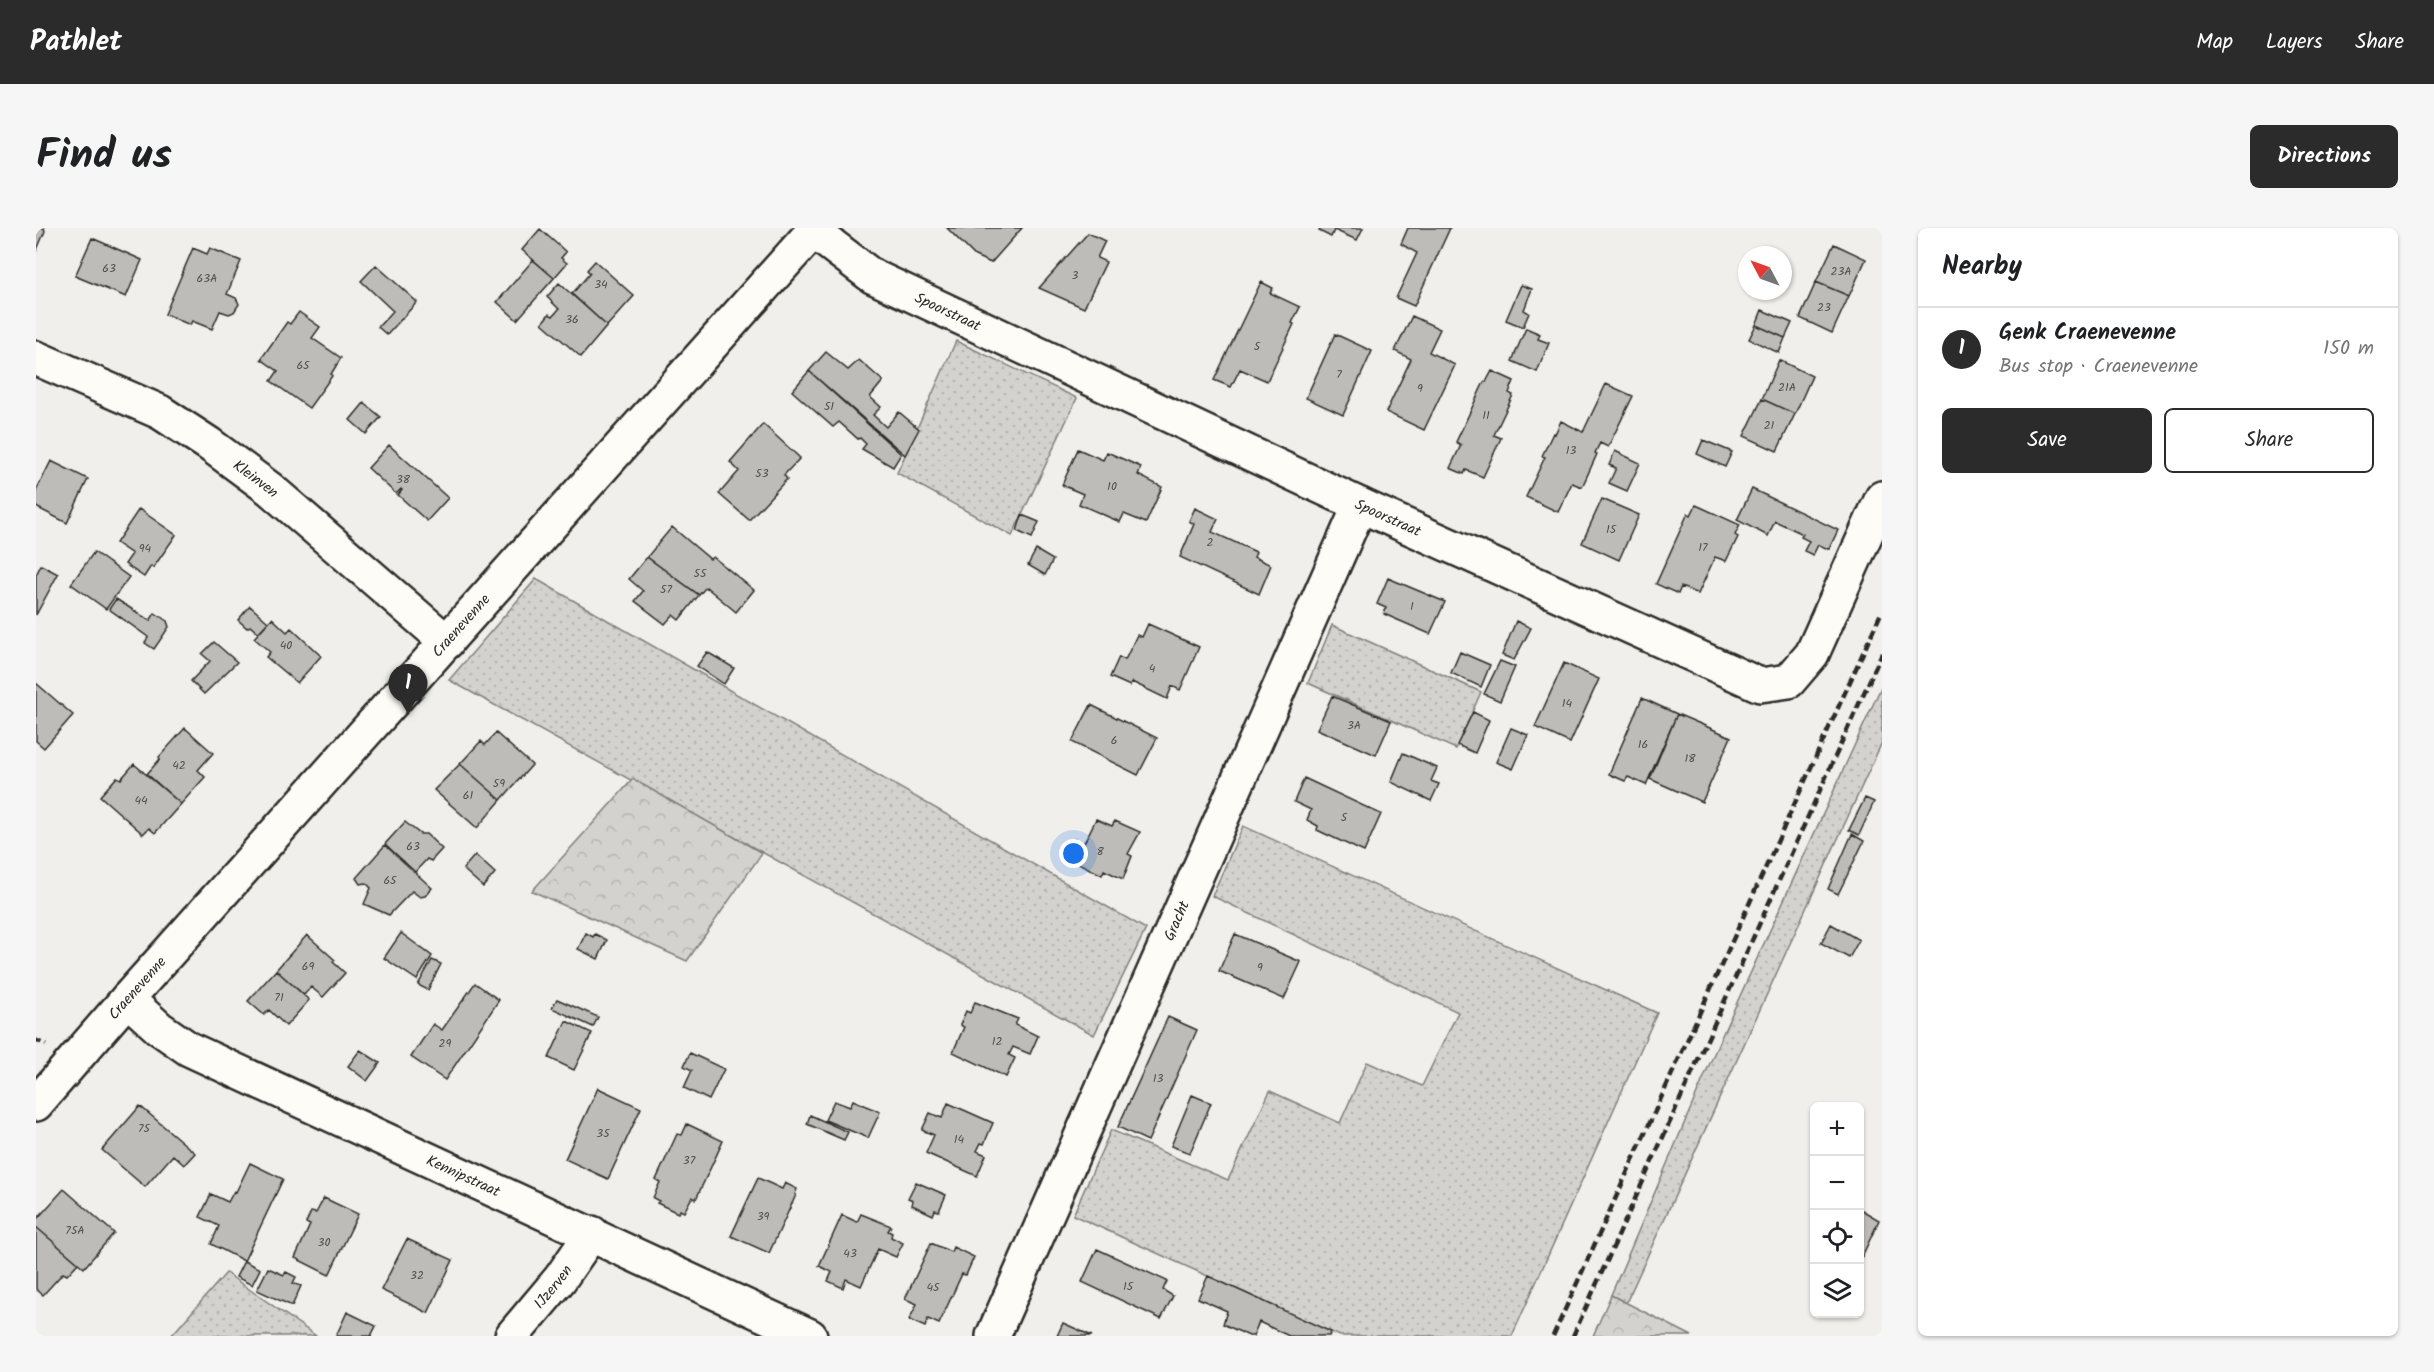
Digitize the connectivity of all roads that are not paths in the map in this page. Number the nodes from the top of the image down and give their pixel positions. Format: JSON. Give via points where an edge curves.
{"nodes":[{"id":1,"x":814,"y":230,"type":"edge"},
{"id":2,"x":36,"y":357,"type":"edge"},
{"id":3,"x":1882,"y":498,"type":"edge"},
{"id":4,"x":1360,"y":505,"type":"junction"},
{"id":5,"x":447,"y":642,"type":"junction"},
{"id":6,"x":127,"y":999,"type":"junction"},
{"id":7,"x":36,"y":1104,"type":"edge"},
{"id":8,"x":592,"y":1233,"type":"junction"},
{"id":9,"x":512,"y":1336,"type":"edge"},
{"id":10,"x":810,"y":1336,"type":"edge"},
{"id":11,"x":993,"y":1336,"type":"edge"}],
"edges":[{"from":1,"to":4,"type":"street","name":"Spoorstraat","via":[[872,276]]},
{"from":1,"to":5,"type":"street","name":"Craenevenne"},
{"from":2,"to":5,"type":"street","name":"Kleinven","via":[[160,412],[208,444],[270,489]]},
{"from":3,"to":4,"type":"street","name":"Spoorstraat","via":[[1812,654],[1789,681],[1760,685]]},
{"from":4,"to":11,"type":"street","name":"Gracht"},
{"from":5,"to":6,"type":"street","name":"Craenevenne"},
{"from":6,"to":7,"type":"street","name":"Craenevenne"},
{"from":6,"to":8,"type":"street","name":"Kennipstraat","via":[[189,1049]]},
{"from":8,"to":9,"type":"street","name":"IJzerven"},
{"from":8,"to":10,"type":"street","name":"Kennipstraat"}]}
